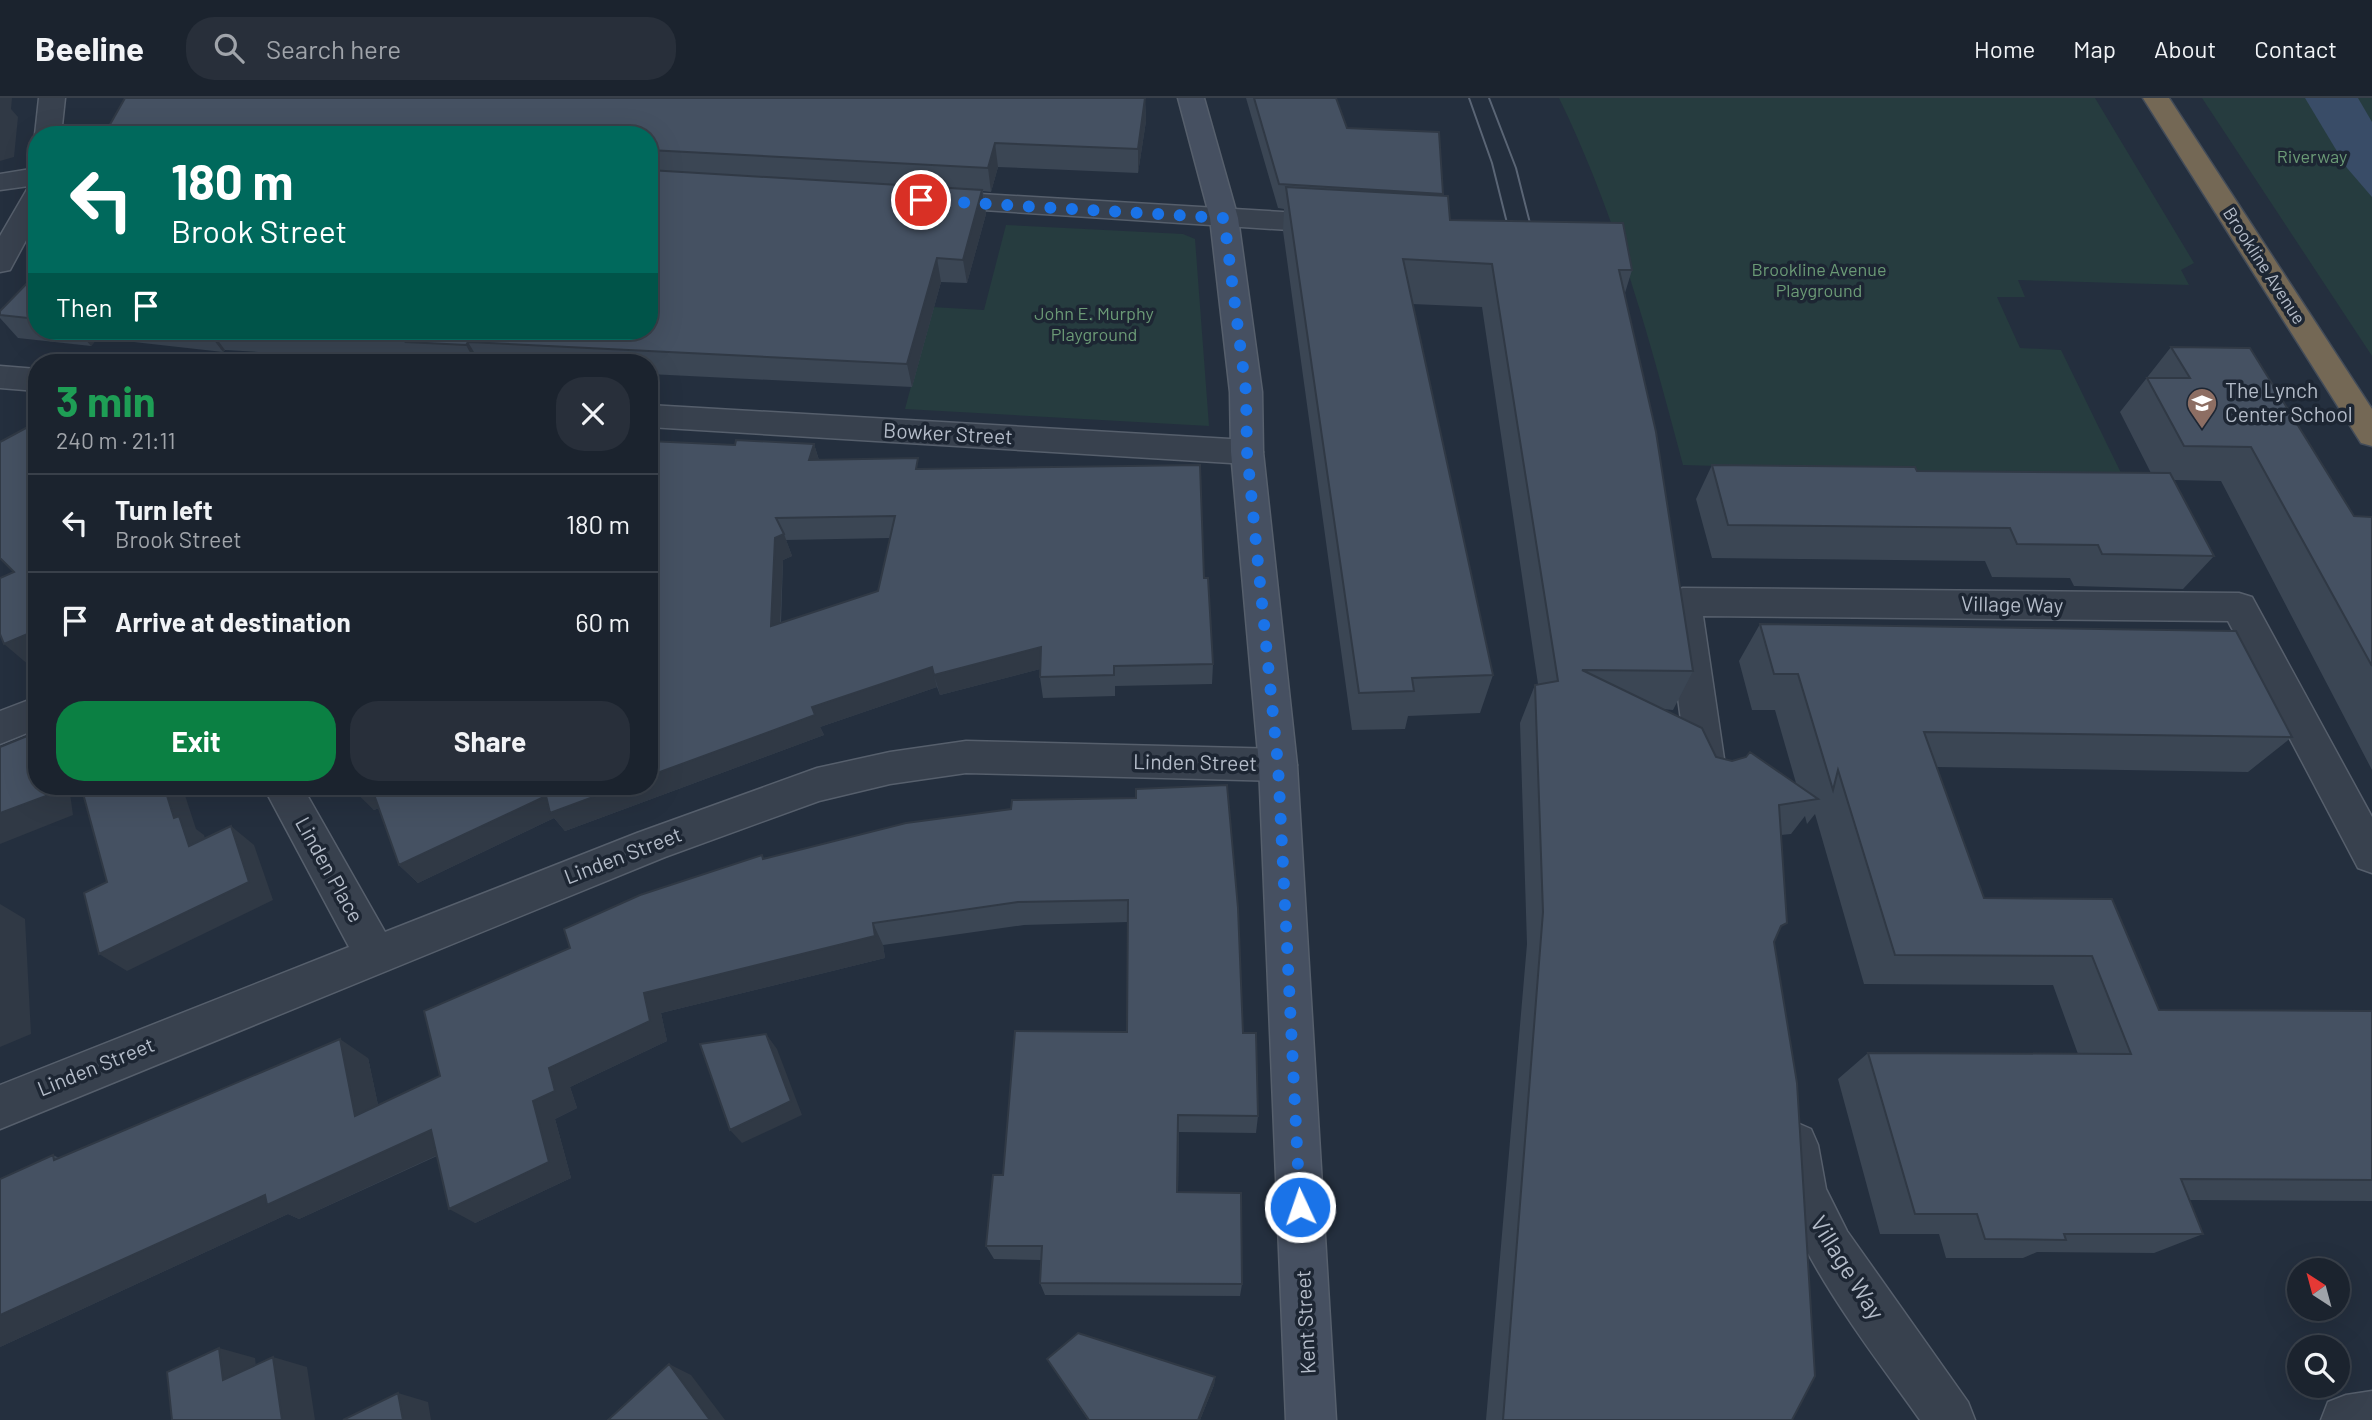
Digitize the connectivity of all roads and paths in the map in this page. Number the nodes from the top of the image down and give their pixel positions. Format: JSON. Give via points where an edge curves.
{"nodes":[{"id":1,"x":52,"y":98,"type":"edge"},
{"id":2,"x":1191,"y":98,"type":"edge"},
{"id":3,"x":2157,"y":98,"type":"edge"},
{"id":4,"x":49,"y":126,"type":"edge"},
{"id":5,"x":28,"y":177,"type":"edge"},
{"id":6,"x":0,"y":182,"type":"edge"},
{"id":7,"x":900,"y":199,"type":"edge"},
{"id":8,"x":28,"y":209,"type":"edge"},
{"id":9,"x":1224,"y":218,"type":"junction"},
{"id":10,"x":1368,"y":225,"type":"edge"},
{"id":11,"x":0,"y":263,"type":"edge"},
{"id":12,"x":0,"y":377,"type":"edge"},
{"id":13,"x":28,"y":379,"type":"edge"},
{"id":14,"x":658,"y":417,"type":"edge"},
{"id":15,"x":2367,"y":422,"type":"edge"},
{"id":16,"x":1247,"y":452,"type":"junction"},
{"id":17,"x":28,"y":716,"type":"edge"},
{"id":18,"x":0,"y":728,"type":"edge"},
{"id":19,"x":1278,"y":765,"type":"junction"},
{"id":20,"x":1708,"y":779,"type":"edge"},
{"id":21,"x":287,"y":795,"type":"edge"},
{"id":22,"x":2372,"y":855,"type":"edge"},
{"id":23,"x":375,"y":954,"type":"junction"},
{"id":24,"x":0,"y":1107,"type":"edge"},
{"id":25,"x":1791,"y":1108,"type":"edge"},
{"id":26,"x":2372,"y":1416,"type":"edge"},
{"id":27,"x":1311,"y":1420,"type":"edge"},
{"id":28,"x":1950,"y":1420,"type":"edge"},
{"id":29,"x":2346,"y":1420,"type":"edge"}],
"edges":[{"from":1,"to":4,"type":"street"},
{"from":2,"to":9,"type":"street","name":"Kent Street"},
{"from":3,"to":15,"type":"highway","name":"Brookline Avenue"},
{"from":5,"to":6,"type":"street"},
{"from":7,"to":9,"type":"street"},
{"from":8,"to":11,"type":"street"},
{"from":9,"to":10,"type":"street"},
{"from":9,"to":16,"type":"street","name":"Kent Street","via":[[1246,392]]},
{"from":12,"to":13,"type":"street"},
{"from":14,"to":16,"type":"street","name":"Bowker Street"},
{"from":16,"to":19,"type":"street","name":"Kent Street"},
{"from":17,"to":18,"type":"street"},
{"from":19,"to":23,"type":"street","name":"Linden Street","via":[[966,757],[890,768],[817,785]]},
{"from":19,"to":27,"type":"street","name":"Kent Street"},
{"from":20,"to":22,"type":"street","name":"Village Way","via":[[1683,602],[2239,607]]},
{"from":21,"to":23,"type":"street","name":"Linden Place"},
{"from":23,"to":24,"type":"street","name":"Linden Street"},
{"from":25,"to":28,"type":"street","name":"Village Way","via":[[1802,1194],[1813,1218]]},
{"from":26,"to":29,"type":"street"}]}
